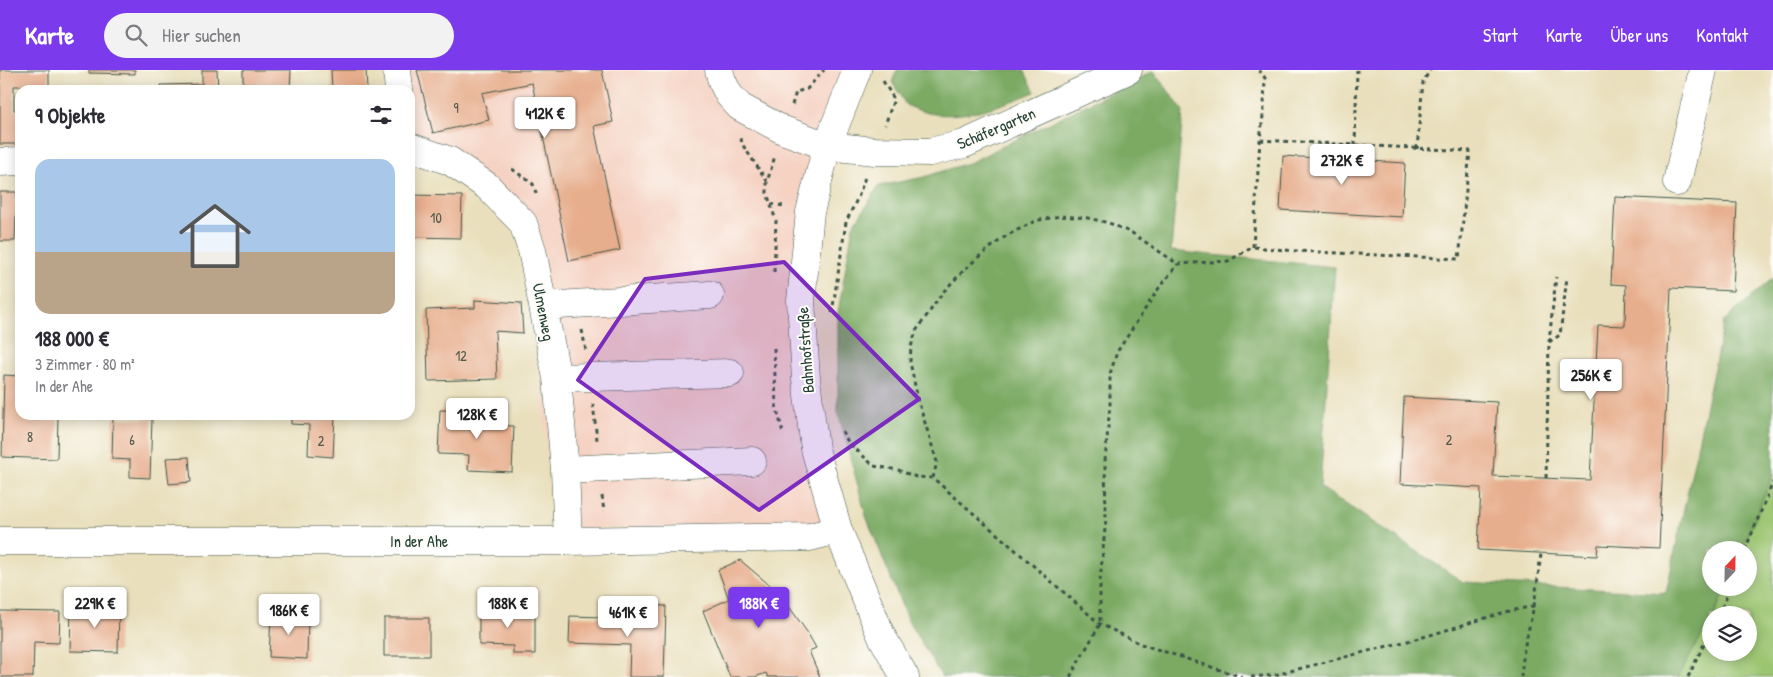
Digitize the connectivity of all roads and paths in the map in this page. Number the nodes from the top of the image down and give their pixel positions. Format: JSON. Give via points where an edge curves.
{"nodes":[{"id":1,"x":397,"y":70,"type":"edge"},
{"id":2,"x":719,"y":70,"type":"edge"},
{"id":3,"x":824,"y":70,"type":"edge"},
{"id":4,"x":857,"y":70,"type":"edge"},
{"id":5,"x":1128,"y":70,"type":"edge"},
{"id":6,"x":1259,"y":70,"type":"edge"},
{"id":7,"x":1357,"y":70,"type":"edge"},
{"id":8,"x":1430,"y":70,"type":"edge"},
{"id":9,"x":1703,"y":70,"type":"edge"},
{"id":10,"x":884,"y":75,"type":"dead end"},
{"id":11,"x":398,"y":85,"type":"edge"},
{"id":12,"x":740,"y":107,"type":"junction"},
{"id":13,"x":783,"y":130,"type":"junction"},
{"id":14,"x":1260,"y":140,"type":"junction"},
{"id":15,"x":1355,"y":145,"type":"junction"},
{"id":16,"x":827,"y":146,"type":"junction"},
{"id":17,"x":415,"y":149,"type":"edge"},
{"id":18,"x":1417,"y":149,"type":"junction"},
{"id":19,"x":875,"y":151,"type":"junction"},
{"id":20,"x":15,"y":161,"type":"edge"},
{"id":21,"x":0,"y":162,"type":"edge"},
{"id":22,"x":1676,"y":182,"type":"dead end"},
{"id":23,"x":771,"y":204,"type":"dead end"},
{"id":24,"x":1253,"y":247,"type":"junction"},
{"id":25,"x":1178,"y":264,"type":"junction"},
{"id":26,"x":1556,"y":277,"type":"dead end"},
{"id":27,"x":1567,"y":277,"type":"dead end"},
{"id":28,"x":710,"y":295,"type":"dead end"},
{"id":29,"x":544,"y":306,"type":"junction"},
{"id":30,"x":832,"y":319,"type":"dead end"},
{"id":31,"x":1549,"y":342,"type":"junction"},
{"id":32,"x":730,"y":373,"type":"dead end"},
{"id":33,"x":557,"y":378,"type":"junction"},
{"id":34,"x":840,"y":427,"type":"dead end"},
{"id":35,"x":752,"y":461,"type":"dead end"},
{"id":36,"x":565,"y":470,"type":"junction"},
{"id":37,"x":933,"y":478,"type":"junction"},
{"id":38,"x":1546,"y":478,"type":"dead end"},
{"id":39,"x":1773,"y":482,"type":"edge"},
{"id":40,"x":838,"y":530,"type":"junction"},
{"id":41,"x":0,"y":541,"type":"edge"},
{"id":42,"x":568,"y":541,"type":"junction"},
{"id":43,"x":1749,"y":541,"type":"edge"},
{"id":44,"x":1541,"y":554,"type":"dead end"},
{"id":45,"x":1534,"y":606,"type":"junction"},
{"id":46,"x":1100,"y":624,"type":"junction"},
{"id":47,"x":1702,"y":648,"type":"edge"},
{"id":48,"x":905,"y":677,"type":"edge"},
{"id":49,"x":1070,"y":677,"type":"edge"},
{"id":50,"x":1242,"y":677,"type":"edge"},
{"id":51,"x":1252,"y":677,"type":"edge"},
{"id":52,"x":1521,"y":677,"type":"edge"},
{"id":53,"x":1688,"y":677,"type":"edge"}],
"edges":[{"from":1,"to":11,"type":"street"},
{"from":2,"to":12,"type":"street","via":[[729,95]]},
{"from":3,"to":13,"type":"path","via":[[807,89],[796,92]]},
{"from":4,"to":16,"type":"street","name":"Bahnhofstraße"},
{"from":5,"to":19,"type":"street","name":"Schäfergarten","via":[[964,144],[930,152]]},
{"from":6,"to":14,"type":"path","via":[[1264,78]]},
{"from":7,"to":15,"type":"path"},
{"from":8,"to":18,"type":"path","via":[[1423,82]]},
{"from":9,"to":22,"type":"street"},
{"from":10,"to":19,"type":"path","via":[[882,80],[894,99]]},
{"from":12,"to":13,"type":"street"},
{"from":12,"to":23,"type":"path","via":[[742,144],[767,182]]},
{"from":13,"to":16,"type":"street"},
{"from":14,"to":15,"type":"path"},
{"from":14,"to":24,"type":"path"},
{"from":15,"to":18,"type":"path"},
{"from":16,"to":19,"type":"street","name":"Schäfergarten"},
{"from":16,"to":40,"type":"street","name":"Bahnhofstraße","via":[[810,212],[801,301],[815,449]]},
{"from":17,"to":29,"type":"street","name":"Ulmenweg","via":[[450,161],[487,186],[523,223]]},
{"from":18,"to":24,"type":"path","via":[[1470,151],[1459,259]]},
{"from":19,"to":30,"type":"path","via":[[846,222]]},
{"from":20,"to":21,"type":"street"},
{"from":24,"to":25,"type":"path","via":[[1228,261]]},
{"from":25,"to":37,"type":"path","via":[[1109,223],[1060,216],[1035,221],[1006,236],[982,254],[944,291],[916,331],[911,347],[913,378],[937,462]]},
{"from":25,"to":46,"type":"path","via":[[1117,352],[1110,374]]},
{"from":26,"to":31,"type":"path"},
{"from":27,"to":31,"type":"path","via":[[1560,335]]},
{"from":28,"to":29,"type":"street"},
{"from":29,"to":33,"type":"street","name":"Ulmenweg"},
{"from":31,"to":38,"type":"path"},
{"from":32,"to":33,"type":"street"},
{"from":33,"to":36,"type":"street","name":"Ulmenweg"},
{"from":34,"to":37,"type":"path","via":[[848,442],[874,466]]},
{"from":35,"to":36,"type":"street"},
{"from":36,"to":42,"type":"street","name":"Ulmenweg"},
{"from":37,"to":46,"type":"path"},
{"from":39,"to":43,"type":"path"},
{"from":40,"to":42,"type":"street","name":"In der Ahe","via":[[810,537]]},
{"from":40,"to":48,"type":"street","name":"Bahnhofstraße","via":[[881,635]]},
{"from":41,"to":42,"type":"street","name":"In der Ahe"},
{"from":44,"to":45,"type":"path"},
{"from":45,"to":51,"type":"path","via":[[1275,675]]},
{"from":45,"to":52,"type":"path"},
{"from":46,"to":49,"type":"path"},
{"from":46,"to":50,"type":"path","via":[[1141,644]]},
{"from":47,"to":53,"type":"path"}]}
